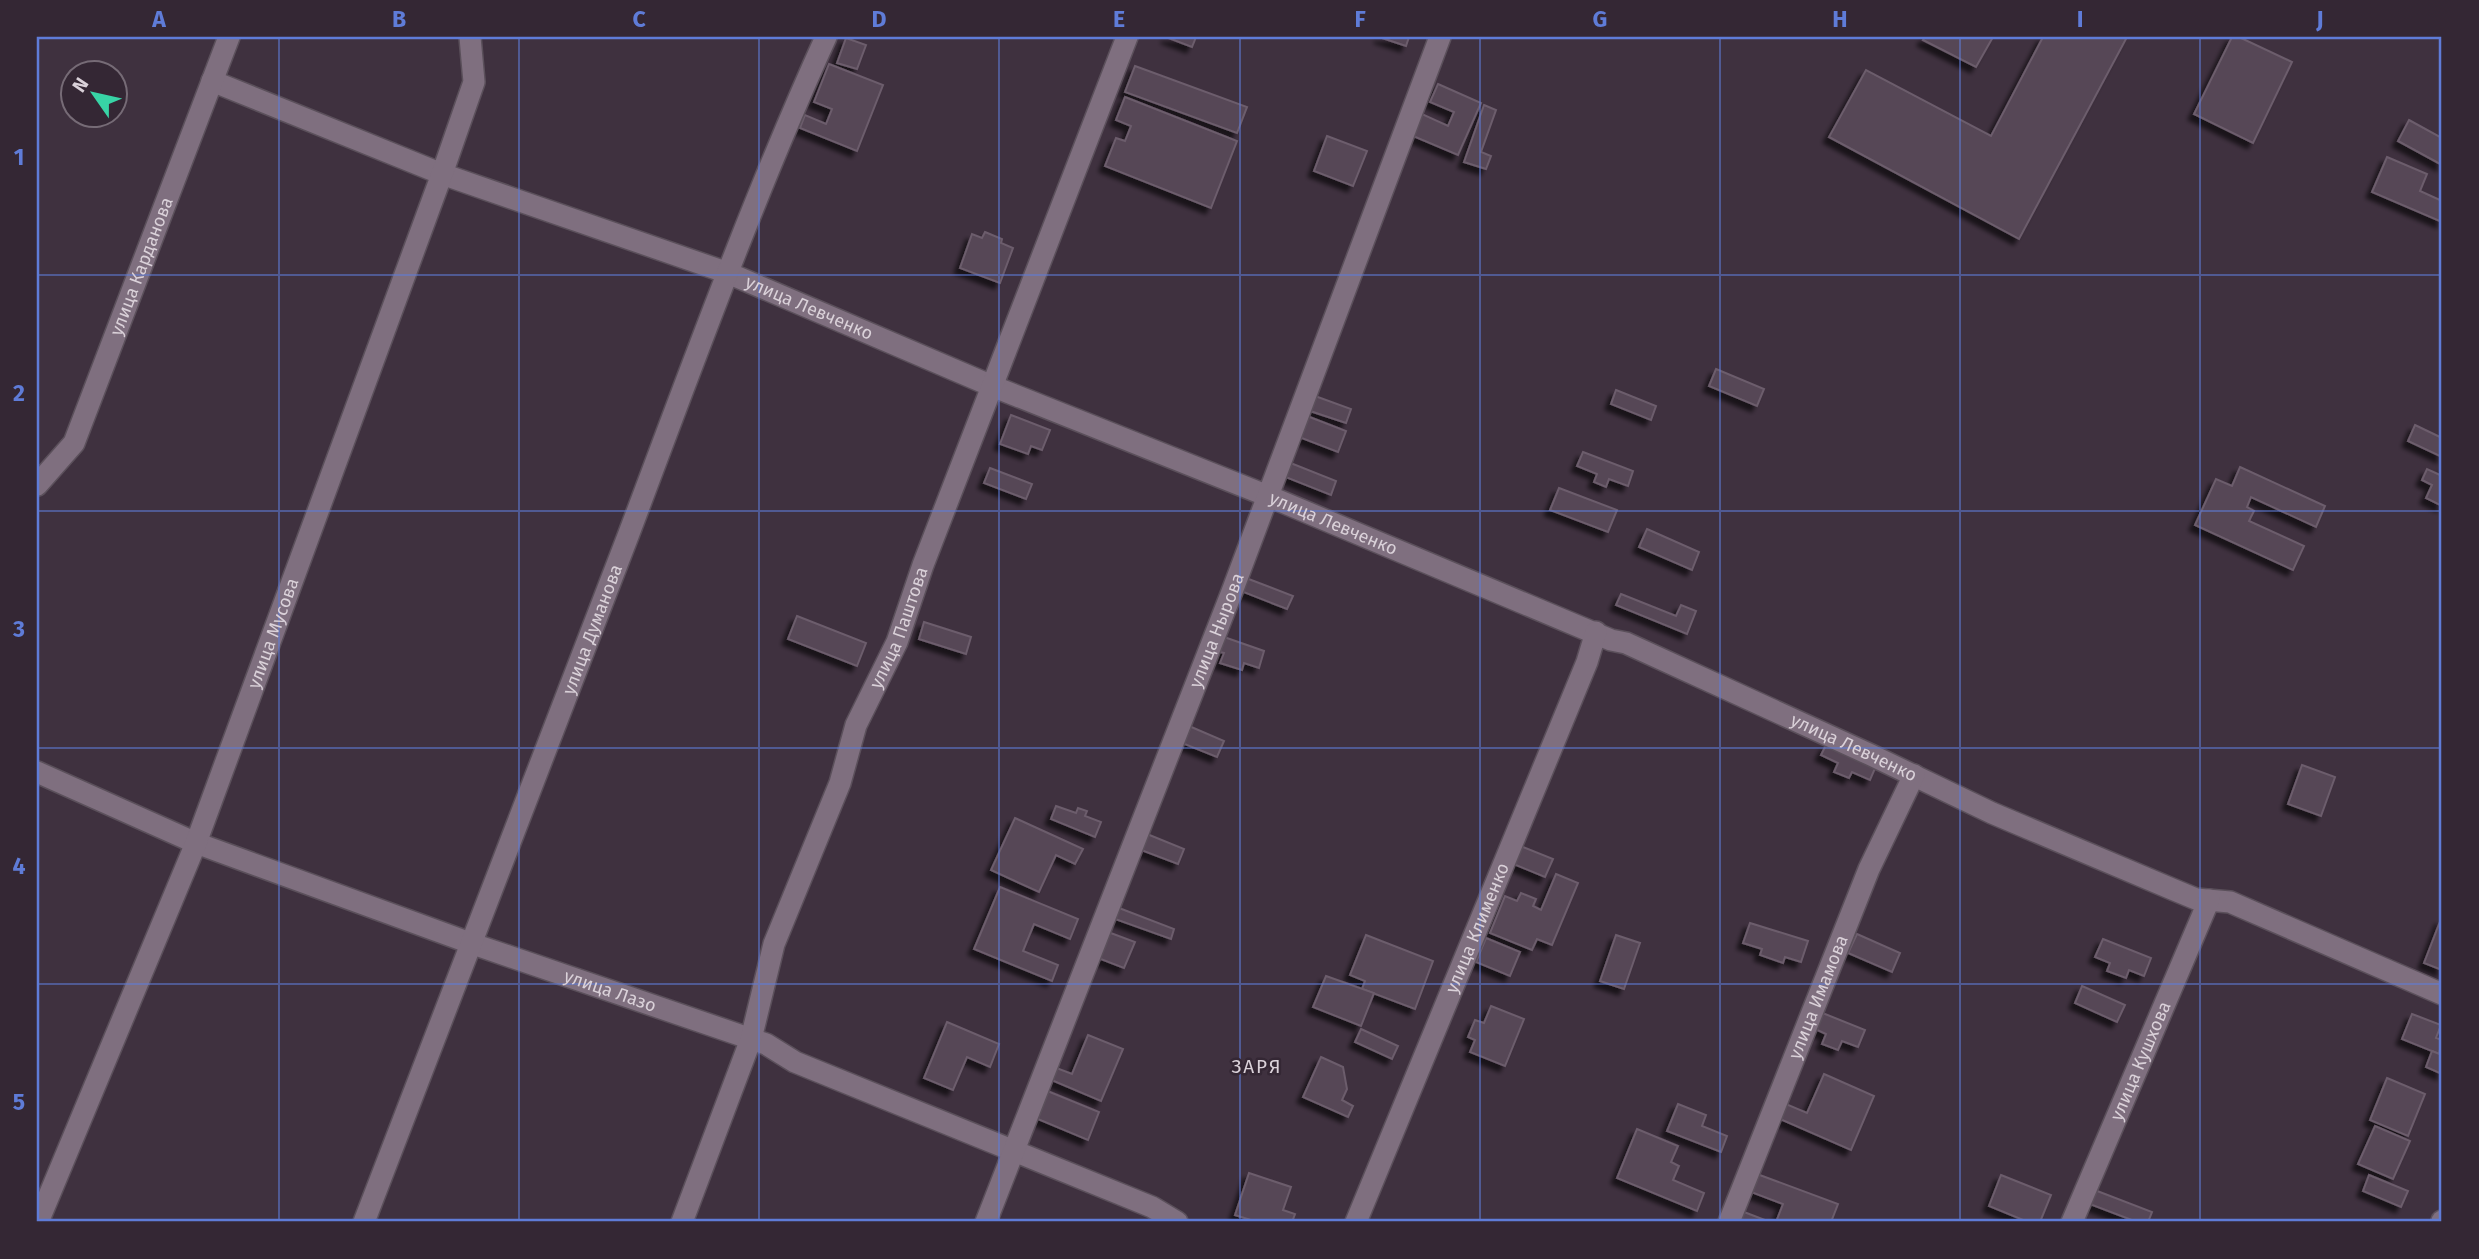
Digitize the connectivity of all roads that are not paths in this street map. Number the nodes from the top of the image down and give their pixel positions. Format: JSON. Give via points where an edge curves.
{"nodes":[{"id":1,"x":229,"y":37,"type":"edge"},
{"id":2,"x":470,"y":37,"type":"edge"},
{"id":3,"x":826,"y":37,"type":"edge"},
{"id":4,"x":1127,"y":37,"type":"edge"},
{"id":5,"x":1440,"y":37,"type":"edge"},
{"id":6,"x":212,"y":81,"type":"junction"},
{"id":7,"x":442,"y":174,"type":"junction"},
{"id":8,"x":728,"y":273,"type":"junction"},
{"id":9,"x":992,"y":386,"type":"junction"},
{"id":10,"x":37,"y":485,"type":"edge"},
{"id":11,"x":1268,"y":496,"type":"junction"},
{"id":12,"x":1595,"y":632,"type":"junction"},
{"id":13,"x":37,"y":772,"type":"edge"},
{"id":14,"x":1914,"y":775,"type":"junction"},
{"id":15,"x":197,"y":843,"type":"junction"},
{"id":16,"x":2208,"y":900,"type":"junction"},
{"id":17,"x":473,"y":944,"type":"junction"},
{"id":18,"x":2442,"y":994,"type":"edge"},
{"id":19,"x":751,"y":1039,"type":"junction"},
{"id":20,"x":1015,"y":1152,"type":"junction"},
{"id":21,"x":38,"y":1222,"type":"edge"},
{"id":22,"x":364,"y":1222,"type":"edge"},
{"id":23,"x":682,"y":1222,"type":"edge"},
{"id":24,"x":986,"y":1222,"type":"edge"},
{"id":25,"x":1177,"y":1222,"type":"edge"},
{"id":26,"x":1356,"y":1222,"type":"edge"},
{"id":27,"x":1728,"y":1222,"type":"edge"},
{"id":28,"x":2072,"y":1222,"type":"edge"}],
"edges":[{"from":1,"to":6,"type":"street","name":"улица Карданова"},
{"from":2,"to":7,"type":"street","name":"улица Мусова","via":[[474,82]]},
{"from":3,"to":8,"type":"street","name":"улица Думанова"},
{"from":4,"to":9,"type":"street","name":"улица Паштова"},
{"from":5,"to":11,"type":"street","name":"улица Нырова"},
{"from":6,"to":7,"type":"street","name":"улица Левченко"},
{"from":6,"to":10,"type":"street","name":"улица Карданова","via":[[74,443]]},
{"from":7,"to":8,"type":"street","name":"улица Левченко"},
{"from":7,"to":15,"type":"street","name":"улица Мусова"},
{"from":8,"to":9,"type":"street","name":"улица Левченко"},
{"from":8,"to":17,"type":"street","name":"улица Думанова"},
{"from":9,"to":11,"type":"street","name":"улица Левченко"},
{"from":9,"to":19,"type":"street","name":"улица Паштова","via":[[897,642],[856,725],[840,783],[775,944]]},
{"from":11,"to":12,"type":"street","name":"улица Левченко"},
{"from":11,"to":20,"type":"street","name":"улица Нырова"},
{"from":12,"to":14,"type":"street","name":"улица Левченко","via":[[1626,642]]},
{"from":12,"to":26,"type":"street","name":"улица Клименко","via":[[1587,663]]},
{"from":13,"to":15,"type":"street","name":"улица Лазо"},
{"from":14,"to":16,"type":"street","name":"улица Левченко","via":[[2043,835]]},
{"from":14,"to":27,"type":"street","name":"улица Имамова","via":[[1869,869]]},
{"from":15,"to":17,"type":"street","name":"улица Лазо"},
{"from":15,"to":21,"type":"street","name":"улица Мусова"},
{"from":16,"to":18,"type":"street","name":"улица Левченко","via":[[2231,902]]},
{"from":16,"to":28,"type":"street","name":"улица Кушхова"},
{"from":17,"to":19,"type":"street","name":"улица Лазо"},
{"from":17,"to":22,"type":"street","name":"улица Думанова"},
{"from":19,"to":20,"type":"street","name":"улица Лазо","via":[[795,1062]]},
{"from":19,"to":23,"type":"street","name":"улица Паштова"},
{"from":20,"to":24,"type":"street","name":"улица Нырова"},
{"from":20,"to":25,"type":"street","name":"улица Лазо","via":[[1152,1207]]}]}
